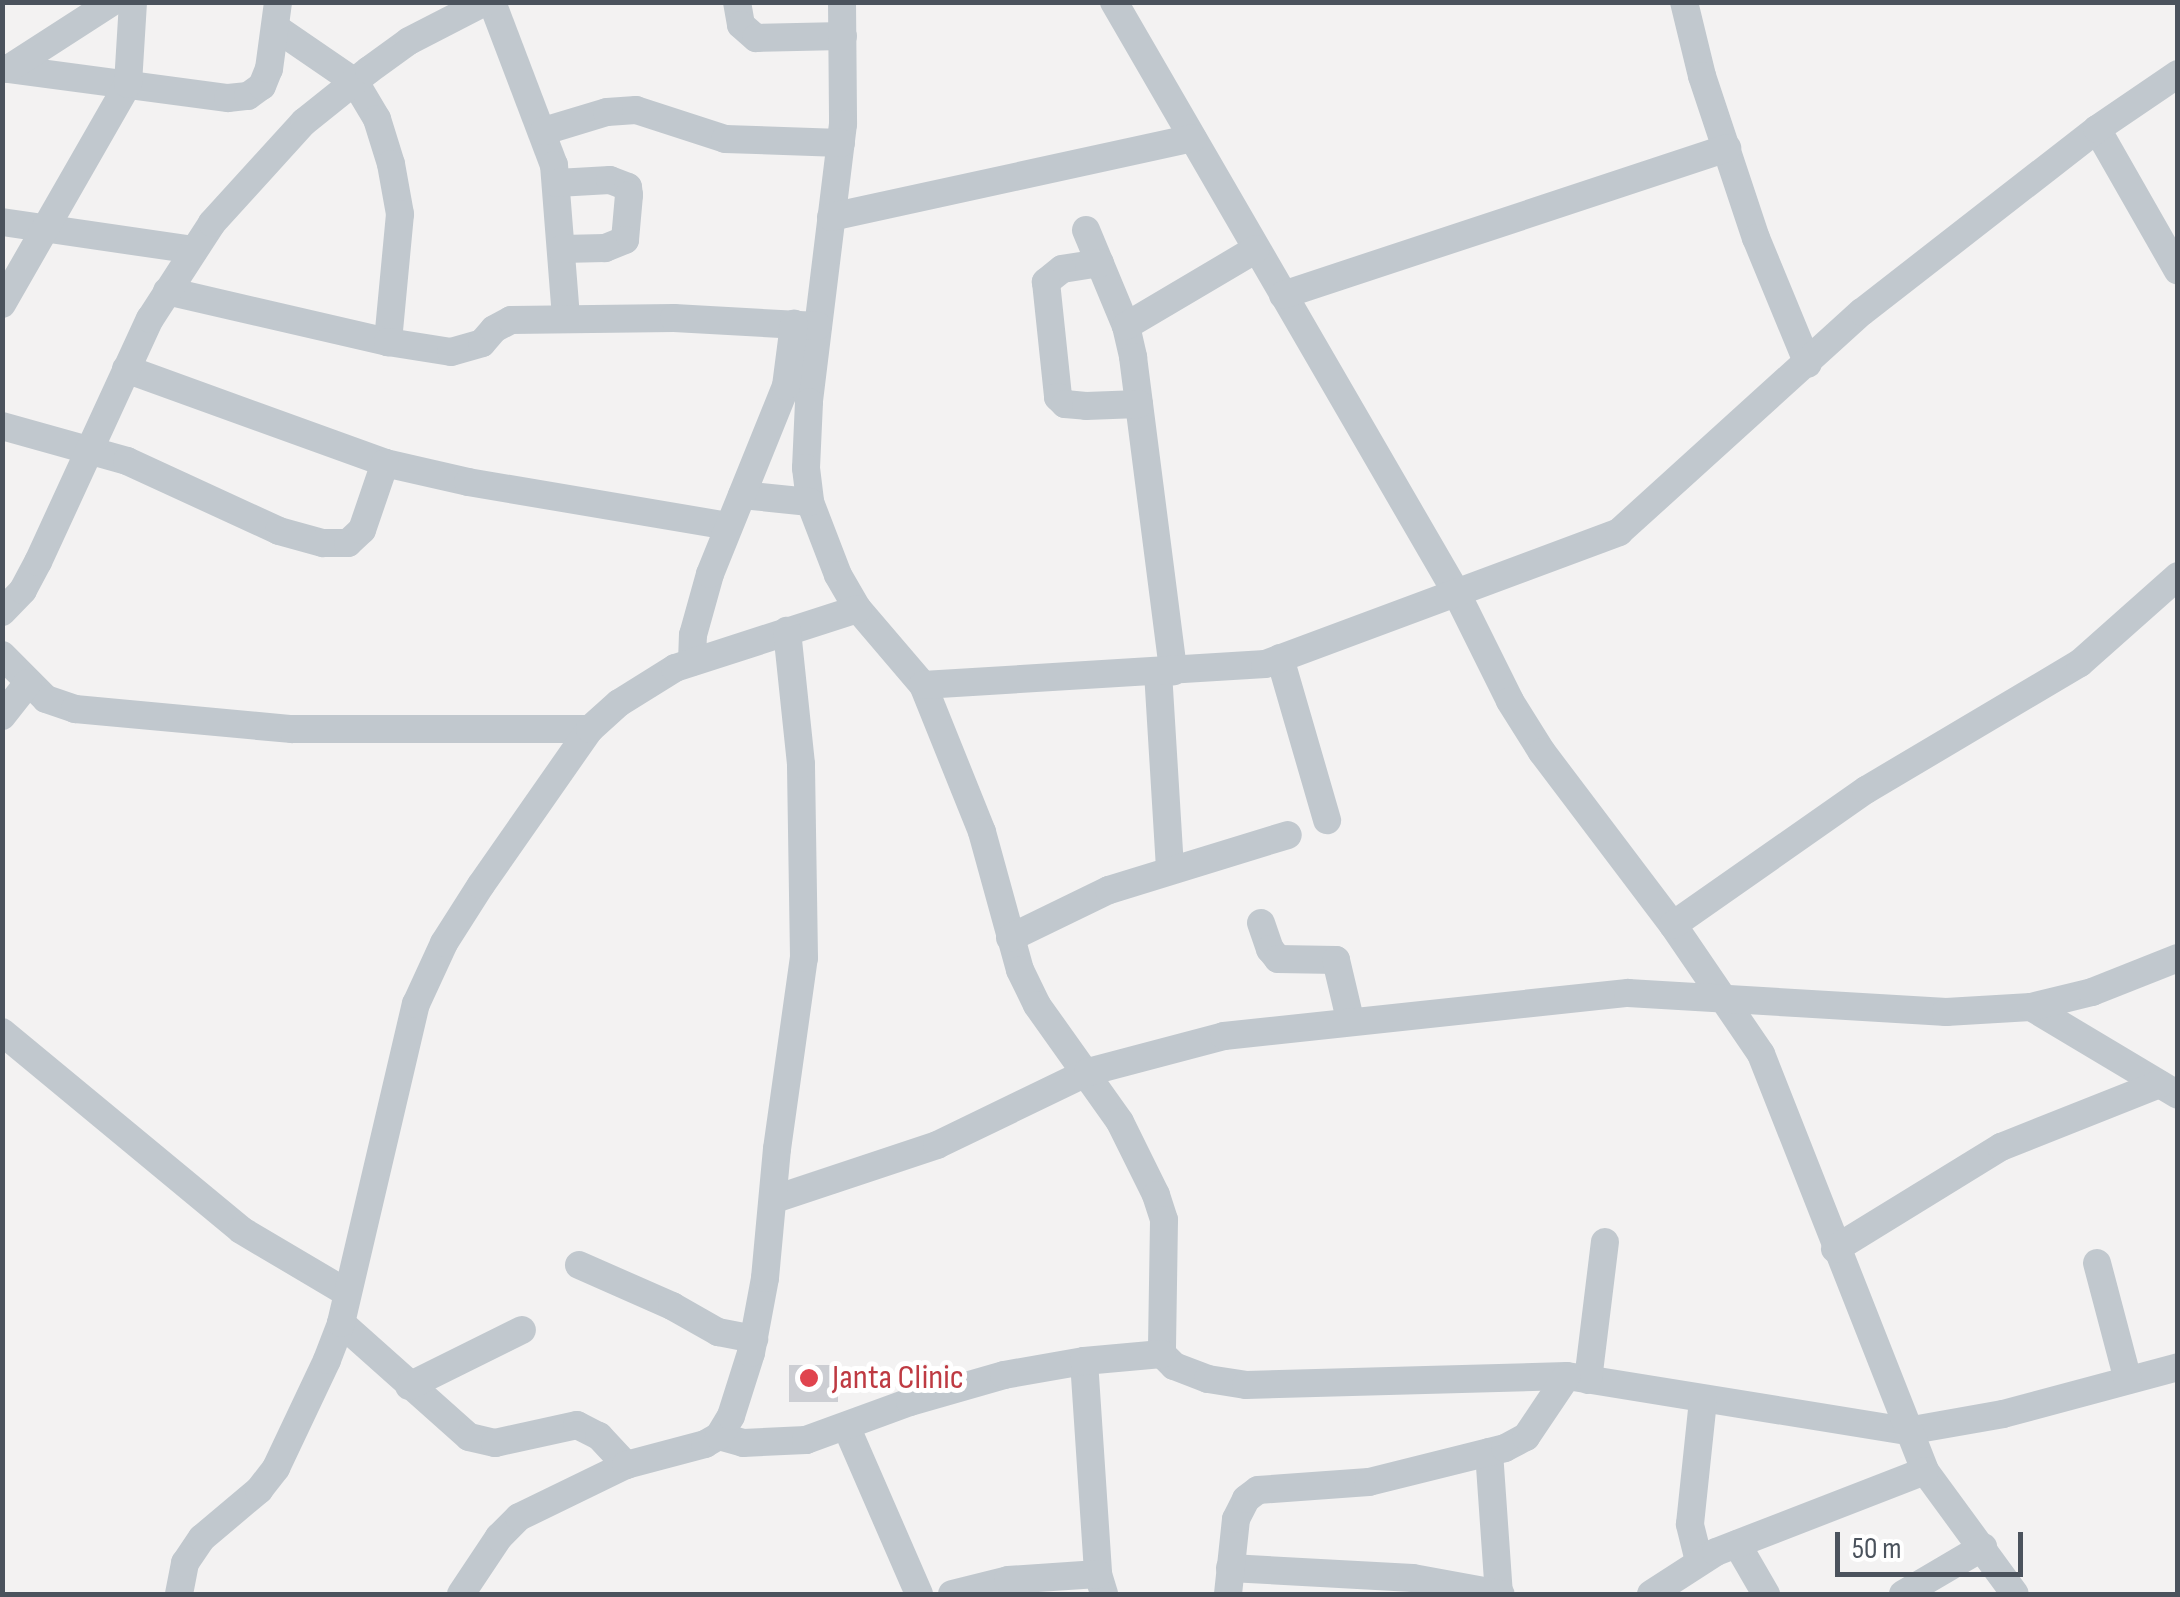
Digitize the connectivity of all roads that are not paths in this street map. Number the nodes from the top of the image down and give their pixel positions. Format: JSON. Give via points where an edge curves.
{"nodes":[{"id":1,"x":112,"y":2,"type":"edge"},
{"id":2,"x":133,"y":2,"type":"edge"},
{"id":3,"x":489,"y":2,"type":"edge"},
{"id":4,"x":737,"y":2,"type":"edge"},
{"id":5,"x":842,"y":2,"type":"edge"},
{"id":6,"x":1114,"y":2,"type":"edge"},
{"id":7,"x":1684,"y":2,"type":"edge"},
{"id":8,"x":454,"y":9,"type":"edge"},
{"id":9,"x":277,"y":15,"type":"edge"},
{"id":10,"x":842,"y":36,"type":"junction"},
{"id":11,"x":5,"y":69,"type":"edge"},
{"id":12,"x":2178,"y":74,"type":"edge"},
{"id":13,"x":355,"y":82,"type":"junction"},
{"id":14,"x":128,"y":84,"type":"junction"},
{"id":15,"x":2096,"y":129,"type":"junction"},
{"id":16,"x":544,"y":131,"type":"junction"},
{"id":17,"x":1192,"y":138,"type":"junction"},
{"id":18,"x":840,"y":143,"type":"junction"},
{"id":19,"x":1726,"y":148,"type":"junction"},
{"id":20,"x":556,"y":183,"type":"junction"},
{"id":21,"x":832,"y":217,"type":"junction"},
{"id":22,"x":2,"y":222,"type":"edge"},
{"id":23,"x":44,"y":228,"type":"junction"},
{"id":24,"x":1086,"y":230,"type":"dead end"},
{"id":25,"x":562,"y":248,"type":"junction"},
{"id":26,"x":1256,"y":249,"type":"junction"},
{"id":27,"x":194,"y":250,"type":"junction"},
{"id":28,"x":2174,"y":258,"type":"edge"},
{"id":29,"x":1100,"y":264,"type":"junction"},
{"id":30,"x":167,"y":291,"type":"junction"},
{"id":31,"x":1283,"y":295,"type":"junction"},
{"id":32,"x":2,"y":304,"type":"edge"},
{"id":33,"x":566,"y":318,"type":"junction"},
{"id":34,"x":806,"y":325,"type":"junction"},
{"id":35,"x":1126,"y":326,"type":"junction"},
{"id":36,"x":388,"y":342,"type":"junction"},
{"id":37,"x":1808,"y":364,"type":"junction"},
{"id":38,"x":126,"y":369,"type":"junction"},
{"id":39,"x":1139,"y":404,"type":"junction"},
{"id":40,"x":2,"y":426,"type":"edge"},
{"id":41,"x":88,"y":448,"type":"junction"},
{"id":42,"x":386,"y":463,"type":"junction"},
{"id":43,"x":742,"y":495,"type":"junction"},
{"id":44,"x":810,"y":502,"type":"junction"},
{"id":45,"x":728,"y":526,"type":"junction"},
{"id":46,"x":2178,"y":576,"type":"edge"},
{"id":47,"x":1458,"y":594,"type":"junction"},
{"id":48,"x":858,"y":609,"type":"junction"},
{"id":49,"x":2,"y":612,"type":"edge"},
{"id":50,"x":787,"y":631,"type":"junction"},
{"id":51,"x":2,"y":654,"type":"edge"},
{"id":52,"x":1280,"y":658,"type":"junction"},
{"id":53,"x":692,"y":662,"type":"junction"},
{"id":54,"x":1166,"y":671,"type":"junction"},
{"id":55,"x":28,"y":683,"type":"junction"},
{"id":56,"x":923,"y":686,"type":"junction"},
{"id":57,"x":2,"y":716,"type":"edge"},
{"id":58,"x":590,"y":729,"type":"junction"},
{"id":59,"x":1327,"y":820,"type":"dead end"},
{"id":60,"x":1288,"y":835,"type":"dead end"},
{"id":61,"x":1170,"y":869,"type":"junction"},
{"id":62,"x":1261,"y":923,"type":"dead end"},
{"id":63,"x":1673,"y":925,"type":"junction"},
{"id":64,"x":1010,"y":938,"type":"junction"},
{"id":65,"x":2178,"y":958,"type":"edge"},
{"id":66,"x":1728,"y":1002,"type":"junction"},
{"id":67,"x":2032,"y":1007,"type":"junction"},
{"id":68,"x":1350,"y":1019,"type":"junction"},
{"id":69,"x":2,"y":1032,"type":"edge"},
{"id":70,"x":1088,"y":1072,"type":"junction"},
{"id":71,"x":2168,"y":1090,"type":"edge"},
{"id":72,"x":775,"y":1199,"type":"junction"},
{"id":73,"x":1605,"y":1242,"type":"dead end"},
{"id":74,"x":1835,"y":1249,"type":"junction"},
{"id":75,"x":2097,"y":1263,"type":"dead end"},
{"id":76,"x":579,"y":1266,"type":"dead end"},
{"id":77,"x":346,"y":1292,"type":"junction"},
{"id":78,"x":340,"y":1324,"type":"junction"},
{"id":79,"x":522,"y":1330,"type":"dead end"},
{"id":80,"x":754,"y":1338,"type":"junction"},
{"id":81,"x":1162,"y":1354,"type":"junction"},
{"id":82,"x":1084,"y":1361,"type":"junction"},
{"id":83,"x":2178,"y":1367,"type":"edge"},
{"id":84,"x":1577,"y":1378,"type":"junction"},
{"id":85,"x":2128,"y":1380,"type":"junction"},
{"id":86,"x":409,"y":1386,"type":"junction"},
{"id":87,"x":1704,"y":1400,"type":"junction"},
{"id":88,"x":846,"y":1426,"type":"junction"},
{"id":89,"x":1906,"y":1431,"type":"junction"},
{"id":90,"x":719,"y":1436,"type":"junction"},
{"id":91,"x":1489,"y":1452,"type":"junction"},
{"id":92,"x":626,"y":1465,"type":"junction"},
{"id":93,"x":1925,"y":1470,"type":"junction"},
{"id":94,"x":1737,"y":1544,"type":"junction"},
{"id":95,"x":1984,"y":1547,"type":"junction"},
{"id":96,"x":1700,"y":1561,"type":"junction"},
{"id":97,"x":1229,"y":1581,"type":"edge"},
{"id":98,"x":1101,"y":1584,"type":"edge"},
{"id":99,"x":178,"y":1594,"type":"edge"},
{"id":100,"x":461,"y":1594,"type":"edge"},
{"id":101,"x":919,"y":1594,"type":"edge"},
{"id":102,"x":952,"y":1594,"type":"edge"},
{"id":103,"x":1500,"y":1594,"type":"edge"},
{"id":104,"x":1652,"y":1594,"type":"edge"},
{"id":105,"x":1766,"y":1594,"type":"edge"},
{"id":106,"x":1903,"y":1594,"type":"edge"},
{"id":107,"x":2015,"y":1594,"type":"edge"}],
"edges":[{"from":1,"to":11,"type":"street"},
{"from":2,"to":14,"type":"street"},
{"from":3,"to":8,"type":"street"},
{"from":3,"to":16,"type":"street"},
{"from":4,"to":10,"type":"street","via":[[742,25],[756,38]]},
{"from":5,"to":10,"type":"street"},
{"from":6,"to":17,"type":"street"},
{"from":7,"to":19,"type":"street"},
{"from":8,"to":13,"type":"street"},
{"from":9,"to":13,"type":"street"},
{"from":9,"to":14,"type":"street","via":[[262,86],[248,96]]},
{"from":10,"to":18,"type":"street"},
{"from":11,"to":14,"type":"street"},
{"from":12,"to":15,"type":"street"},
{"from":13,"to":27,"type":"street","via":[[256,171]]},
{"from":13,"to":36,"type":"street","via":[[377,119],[398,192],[400,252]]},
{"from":14,"to":23,"type":"street"},
{"from":15,"to":28,"type":"street"},
{"from":15,"to":37,"type":"street","via":[[1862,312]]},
{"from":16,"to":18,"type":"street","via":[[636,110],[726,138]]},
{"from":16,"to":20,"type":"street"},
{"from":17,"to":21,"type":"street"},
{"from":17,"to":26,"type":"street"},
{"from":18,"to":21,"type":"street"},
{"from":19,"to":31,"type":"street"},
{"from":19,"to":37,"type":"street"},
{"from":20,"to":25,"type":"street"},
{"from":20,"to":25,"type":"street","via":[[610,180],[628,187],[630,195],[626,240],[605,248]]},
{"from":21,"to":34,"type":"street"},
{"from":22,"to":23,"type":"street"},
{"from":23,"to":27,"type":"street"},
{"from":23,"to":32,"type":"street"},
{"from":24,"to":29,"type":"street"},
{"from":25,"to":33,"type":"street"},
{"from":26,"to":31,"type":"street"},
{"from":26,"to":35,"type":"street"},
{"from":27,"to":30,"type":"street"},
{"from":29,"to":35,"type":"street"},
{"from":29,"to":39,"type":"street","via":[[1062,269],[1046,282],[1058,397],[1065,404]]},
{"from":30,"to":36,"type":"street"},
{"from":30,"to":38,"type":"street"},
{"from":31,"to":47,"type":"street"},
{"from":33,"to":34,"type":"street"},
{"from":33,"to":36,"type":"street","via":[[511,320],[482,343],[452,352]]},
{"from":34,"to":43,"type":"street"},
{"from":34,"to":44,"type":"street"},
{"from":35,"to":39,"type":"street"},
{"from":37,"to":47,"type":"street","via":[[1619,532]]},
{"from":38,"to":41,"type":"street"},
{"from":38,"to":42,"type":"street"},
{"from":39,"to":54,"type":"street"},
{"from":40,"to":41,"type":"street"},
{"from":41,"to":42,"type":"street","via":[[279,532],[323,543],[348,543],[362,530]]},
{"from":41,"to":49,"type":"street","via":[[38,562]]},
{"from":42,"to":45,"type":"street"},
{"from":43,"to":44,"type":"street"},
{"from":43,"to":45,"type":"street"},
{"from":44,"to":48,"type":"street"},
{"from":45,"to":53,"type":"street","via":[[698,608]]},
{"from":46,"to":63,"type":"street","via":[[2080,664],[1866,790]]},
{"from":47,"to":52,"type":"street"},
{"from":47,"to":63,"type":"street","via":[[1542,752]]},
{"from":48,"to":50,"type":"street"},
{"from":48,"to":56,"type":"street"},
{"from":50,"to":53,"type":"street"},
{"from":50,"to":72,"type":"street","via":[[801,764],[804,958]]},
{"from":51,"to":55,"type":"street"},
{"from":52,"to":54,"type":"street"},
{"from":52,"to":59,"type":"street"},
{"from":53,"to":58,"type":"street","via":[[647,684]]},
{"from":54,"to":56,"type":"street"},
{"from":54,"to":61,"type":"street"},
{"from":55,"to":57,"type":"street"},
{"from":55,"to":58,"type":"street","via":[[74,709],[236,727]]},
{"from":56,"to":64,"type":"street","via":[[982,832]]},
{"from":58,"to":77,"type":"street","via":[[444,943],[416,1004]]},
{"from":60,"to":61,"type":"street"},
{"from":61,"to":64,"type":"street"},
{"from":62,"to":68,"type":"street","via":[[1278,959],[1336,960]]},
{"from":63,"to":66,"type":"street"},
{"from":64,"to":70,"type":"street","via":[[1037,1005]]},
{"from":65,"to":67,"type":"street"},
{"from":66,"to":67,"type":"street","via":[[1946,1012]]},
{"from":66,"to":68,"type":"street","via":[[1628,993]]},
{"from":66,"to":74,"type":"street","via":[[1778,1092]]},
{"from":67,"to":71,"type":"street"},
{"from":68,"to":70,"type":"street","via":[[1224,1036]]},
{"from":69,"to":77,"type":"street","via":[[241,1230]]},
{"from":70,"to":72,"type":"street","via":[[937,1145]]},
{"from":70,"to":81,"type":"street","via":[[1134,1144],[1164,1220]]},
{"from":71,"to":74,"type":"street","via":[[2001,1148]]},
{"from":72,"to":80,"type":"street"},
{"from":73,"to":84,"type":"street"},
{"from":74,"to":89,"type":"street"},
{"from":75,"to":85,"type":"street"},
{"from":76,"to":80,"type":"street","via":[[718,1332]]},
{"from":77,"to":78,"type":"street"},
{"from":78,"to":86,"type":"street"},
{"from":78,"to":99,"type":"street","via":[[276,1468],[202,1538],[185,1564]]},
{"from":79,"to":86,"type":"street"},
{"from":80,"to":90,"type":"street"},
{"from":81,"to":82,"type":"street"},
{"from":81,"to":84,"type":"street","via":[[1208,1379],[1246,1385]]},
{"from":82,"to":88,"type":"street","via":[[1004,1375]]},
{"from":82,"to":98,"type":"street"},
{"from":83,"to":85,"type":"street"},
{"from":84,"to":87,"type":"street"},
{"from":84,"to":91,"type":"street","via":[[1526,1438]]},
{"from":85,"to":89,"type":"street","via":[[2003,1414]]},
{"from":86,"to":92,"type":"street","via":[[469,1437],[495,1443],[576,1424],[599,1436]]},
{"from":87,"to":89,"type":"street"},
{"from":87,"to":96,"type":"street","via":[[1690,1524]]},
{"from":88,"to":90,"type":"street","via":[[775,1444]]},
{"from":88,"to":101,"type":"street"},
{"from":89,"to":93,"type":"street"},
{"from":90,"to":92,"type":"street"},
{"from":91,"to":97,"type":"street","via":[[1369,1482],[1258,1490],[1236,1519]]},
{"from":91,"to":103,"type":"street"},
{"from":92,"to":100,"type":"street","via":[[519,1518],[498,1537]]},
{"from":93,"to":94,"type":"street"},
{"from":93,"to":95,"type":"street"},
{"from":94,"to":96,"type":"street"},
{"from":94,"to":105,"type":"street"},
{"from":95,"to":106,"type":"street"},
{"from":95,"to":107,"type":"street"},
{"from":96,"to":104,"type":"street"},
{"from":97,"to":103,"type":"street","via":[[1413,1578]]},
{"from":98,"to":102,"type":"street","via":[[1008,1580]]}]}
